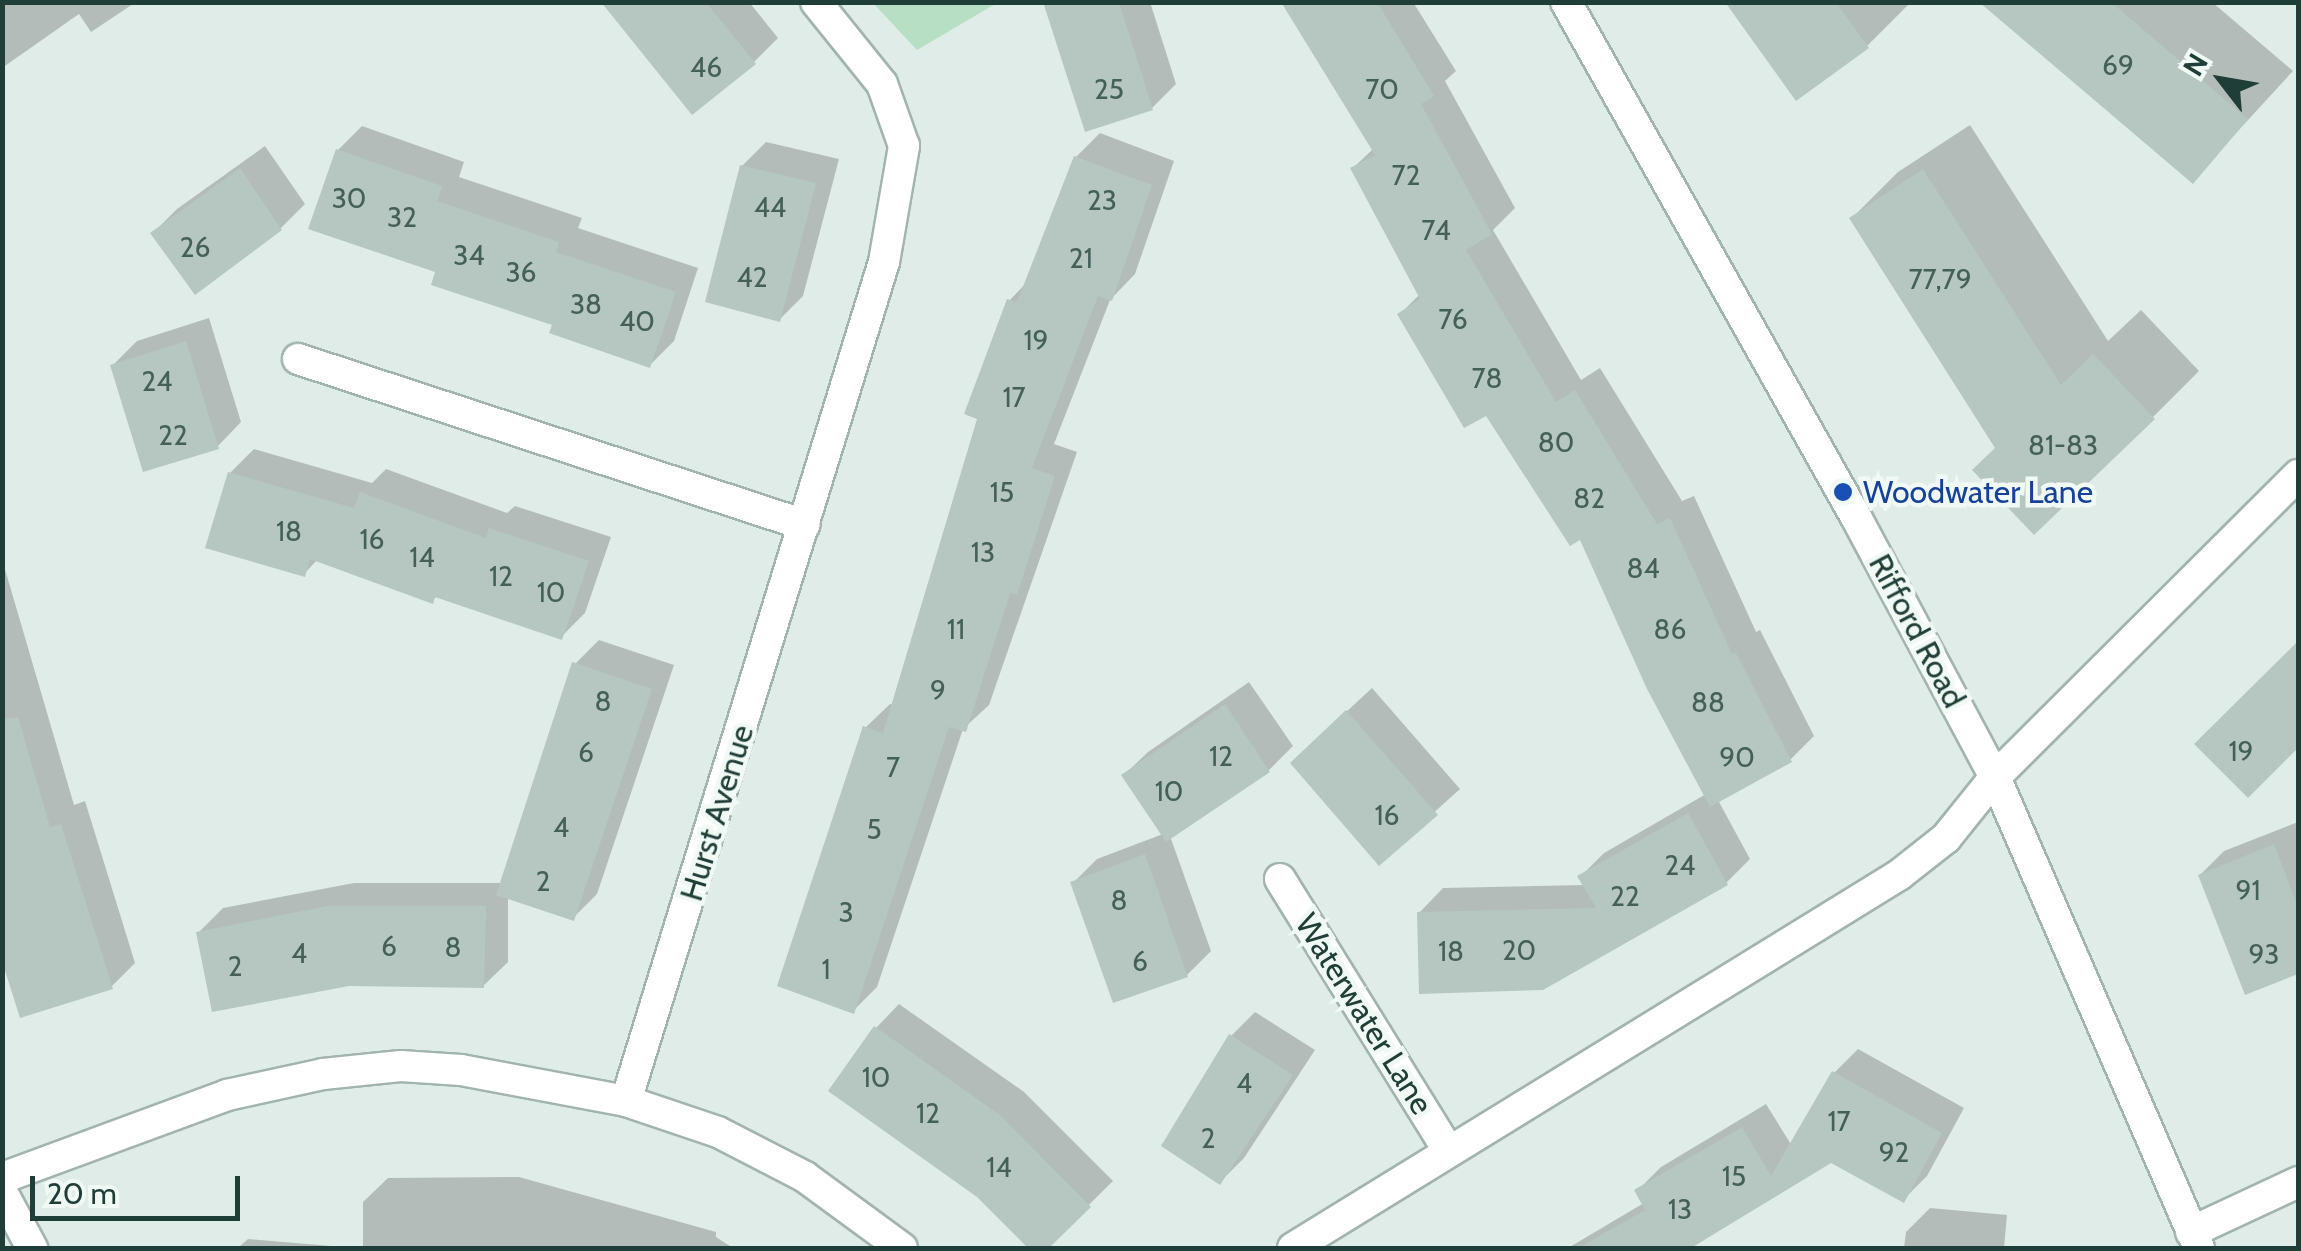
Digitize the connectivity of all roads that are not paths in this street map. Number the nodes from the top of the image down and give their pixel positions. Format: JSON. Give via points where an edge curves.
{"nodes":[{"id":1,"x":816,"y":2,"type":"edge"},
{"id":2,"x":1566,"y":2,"type":"edge"},
{"id":3,"x":298,"y":359,"type":"dead end"},
{"id":4,"x":2298,"y":475,"type":"edge"},
{"id":5,"x":805,"y":525,"type":"junction"},
{"id":6,"x":1995,"y":777,"type":"junction"},
{"id":7,"x":1280,"y":879,"type":"dead end"},
{"id":8,"x":626,"y":1101,"type":"junction"},
{"id":9,"x":1448,"y":1150,"type":"junction"},
{"id":10,"x":2,"y":1178,"type":"edge"},
{"id":11,"x":2298,"y":1182,"type":"edge"},
{"id":12,"x":2,"y":1192,"type":"edge"},
{"id":13,"x":2195,"y":1240,"type":"edge"},
{"id":14,"x":32,"y":1248,"type":"edge"},
{"id":15,"x":902,"y":1248,"type":"edge"},
{"id":16,"x":1292,"y":1248,"type":"edge"}],
"edges":[{"from":1,"to":5,"type":"street","name":"Hurst Avenue","via":[[882,84],[904,146],[884,262]]},
{"from":2,"to":6,"type":"street","name":"Rifford Road"},
{"from":3,"to":5,"type":"street"},
{"from":4,"to":6,"type":"street"},
{"from":5,"to":8,"type":"street","name":"Hurst Avenue"},
{"from":6,"to":9,"type":"street","via":[[1946,838],[1898,875]]},
{"from":6,"to":13,"type":"street","name":"Rifford Road"},
{"from":7,"to":9,"type":"street","name":"Waterwater Lane"},
{"from":8,"to":10,"type":"street","via":[[461,1070],[401,1066],[323,1074],[227,1095]]},
{"from":8,"to":15,"type":"street","via":[[718,1132],[805,1176]]},
{"from":9,"to":16,"type":"street"},
{"from":11,"to":13,"type":"street","name":"Rifford Road"},
{"from":12,"to":14,"type":"street"}]}
